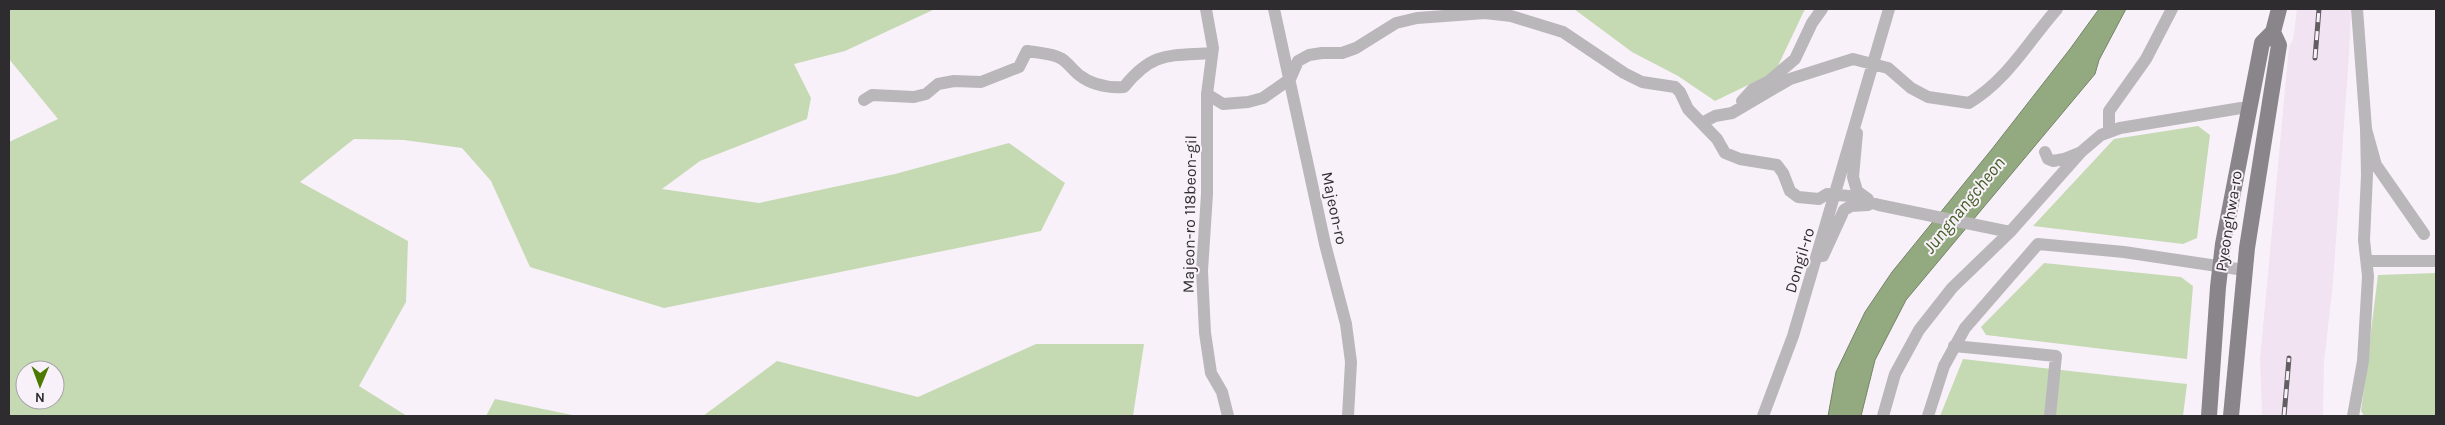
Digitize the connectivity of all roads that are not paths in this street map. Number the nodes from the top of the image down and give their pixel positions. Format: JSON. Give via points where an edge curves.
{"nodes":[{"id":1,"x":1206,"y":9,"type":"edge"},
{"id":2,"x":1274,"y":9,"type":"edge"},
{"id":3,"x":1822,"y":9,"type":"edge"},
{"id":4,"x":1889,"y":9,"type":"edge"},
{"id":5,"x":2057,"y":9,"type":"edge"},
{"id":6,"x":2172,"y":9,"type":"edge"},
{"id":7,"x":2279,"y":9,"type":"edge"},
{"id":8,"x":2356,"y":9,"type":"edge"},
{"id":9,"x":1464,"y":12,"type":"edge"},
{"id":10,"x":1499,"y":12,"type":"edge"},
{"id":11,"x":2273,"y":32,"type":"junction"},
{"id":12,"x":1212,"y":52,"type":"junction"},
{"id":13,"x":1874,"y":63,"type":"junction"},
{"id":14,"x":1290,"y":78,"type":"junction"},
{"id":15,"x":1207,"y":94,"type":"junction"},
{"id":16,"x":864,"y":100,"type":"dead end"},
{"id":17,"x":2249,"y":110,"type":"junction"},
{"id":18,"x":1732,"y":112,"type":"junction"},
{"id":19,"x":1859,"y":114,"type":"junction"},
{"id":20,"x":1702,"y":123,"type":"junction"},
{"id":21,"x":2366,"y":129,"type":"junction"},
{"id":22,"x":2109,"y":132,"type":"junction"},
{"id":23,"x":2045,"y":152,"type":"dead end"},
{"id":24,"x":2081,"y":152,"type":"junction"},
{"id":25,"x":1835,"y":195,"type":"junction"},
{"id":26,"x":1879,"y":204,"type":"junction"},
{"id":27,"x":2004,"y":231,"type":"junction"},
{"id":28,"x":2424,"y":234,"type":"dead end"},
{"id":29,"x":2436,"y":261,"type":"edge"},
{"id":30,"x":2368,"y":262,"type":"junction"},
{"id":31,"x":2220,"y":266,"type":"junction"},
{"id":32,"x":2244,"y":270,"type":"junction"},
{"id":33,"x":1809,"y":282,"type":"junction"},
{"id":34,"x":1954,"y":346,"type":"junction"},
{"id":35,"x":1228,"y":416,"type":"edge"},
{"id":36,"x":1348,"y":416,"type":"edge"},
{"id":37,"x":1763,"y":416,"type":"edge"},
{"id":38,"x":1883,"y":416,"type":"edge"},
{"id":39,"x":1928,"y":416,"type":"edge"},
{"id":40,"x":2050,"y":416,"type":"edge"},
{"id":41,"x":2209,"y":416,"type":"edge"},
{"id":42,"x":2231,"y":416,"type":"edge"},
{"id":43,"x":2353,"y":416,"type":"edge"}],
"edges":[{"from":1,"to":12,"type":"street","name":"Majeon-ro 118beon-gil"},
{"from":2,"to":14,"type":"street","name":"Majeon-ro"},
{"from":3,"to":18,"type":"street","via":[[1795,59],[1768,81],[1753,88]]},
{"from":4,"to":13,"type":"street"},
{"from":5,"to":13,"type":"street","via":[[2009,71],[1969,103],[1928,97],[1911,88],[1888,68]]},
{"from":6,"to":22,"type":"street","via":[[2146,58],[2109,111]]},
{"from":7,"to":11,"type":"main road","name":"Pyeonghwa-ro"},
{"from":8,"to":21,"type":"street"},
{"from":9,"to":10,"type":"street"},
{"from":9,"to":14,"type":"street","via":[[1396,23],[1356,48],[1342,53],[1322,53],[1298,61]]},
{"from":10,"to":20,"type":"street","via":[[1563,32],[1642,82],[1674,87]]},
{"from":11,"to":17,"type":"main road","name":"Pyeonghwa-ro","via":[[2262,43]]},
{"from":11,"to":32,"type":"main road","name":"Pyeonghwa-ro","via":[[2279,45]]},
{"from":12,"to":15,"type":"street","name":"Majeon-ro 118beon-gil"},
{"from":12,"to":16,"type":"street","via":[[1153,60],[1124,87],[1115,88],[1088,81],[1053,55],[1027,50],[1019,67],[981,82],[947,82],[914,97],[872,96]]},
{"from":13,"to":18,"type":"street","via":[[1853,59],[1790,79]]},
{"from":13,"to":19,"type":"street"},
{"from":14,"to":15,"type":"street","via":[[1263,98],[1248,102],[1223,104]]},
{"from":14,"to":36,"type":"street","name":"Majeon-ro","via":[[1325,244],[1346,324],[1351,362]]},
{"from":15,"to":35,"type":"street","name":"Majeon-ro 118beon-gil","via":[[1207,194],[1202,271],[1205,333],[1211,372],[1222,392]]},
{"from":17,"to":22,"type":"street","via":[[2241,108]]},
{"from":17,"to":31,"type":"main road","name":"Pyeonghwa-ro"},
{"from":18,"to":20,"type":"street"},
{"from":19,"to":25,"type":"street","name":"Dongil-ro"},
{"from":19,"to":26,"type":"street","via":[[1854,178],[1857,191]]},
{"from":20,"to":25,"type":"street","via":[[1717,139],[1724,153],[1777,165],[1784,173],[1790,191],[1798,197],[1819,199],[1827,194]]},
{"from":21,"to":28,"type":"street","via":[[2376,165]]},
{"from":21,"to":30,"type":"street","via":[[2364,240]]},
{"from":22,"to":24,"type":"street"},
{"from":23,"to":24,"type":"street","via":[[2048,159],[2054,161]]},
{"from":24,"to":27,"type":"street"},
{"from":25,"to":26,"type":"street"},
{"from":25,"to":33,"type":"street","name":"Dongil-ro"},
{"from":26,"to":27,"type":"street"},
{"from":26,"to":33,"type":"street","via":[[1851,206],[1844,210],[1842,220]]},
{"from":27,"to":38,"type":"street","via":[[1919,330],[1895,374]]},
{"from":29,"to":30,"type":"street"},
{"from":30,"to":43,"type":"street","via":[[2363,361]]},
{"from":31,"to":32,"type":"street"},
{"from":31,"to":34,"type":"street","via":[[2038,244],[1983,305]]},
{"from":31,"to":41,"type":"main road","name":"Pyeonghwa-ro"},
{"from":32,"to":42,"type":"main road","name":"Pyeonghwa-ro"},
{"from":33,"to":37,"type":"street","name":"Dongil-ro"},
{"from":34,"to":39,"type":"street","via":[[1936,387]]},
{"from":34,"to":40,"type":"street","via":[[2056,356]]}]}
